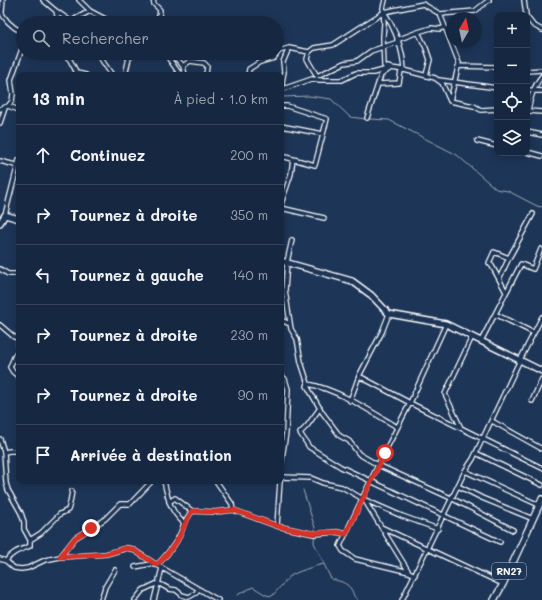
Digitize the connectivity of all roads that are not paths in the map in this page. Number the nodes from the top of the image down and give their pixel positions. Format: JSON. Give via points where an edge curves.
{"nodes":[{"id":1,"x":3,"y":0,"type":"edge"},
{"id":2,"x":43,"y":0,"type":"edge"},
{"id":3,"x":79,"y":0,"type":"edge"},
{"id":4,"x":153,"y":0,"type":"edge"},
{"id":5,"x":385,"y":0,"type":"edge"},
{"id":6,"x":489,"y":0,"type":"edge"},
{"id":7,"x":524,"y":0,"type":"edge"},
{"id":8,"x":0,"y":9,"type":"edge"},
{"id":9,"x":56,"y":11,"type":"junction"},
{"id":10,"x":90,"y":11,"type":"junction"},
{"id":11,"x":384,"y":12,"type":"junction"},
{"id":12,"x":526,"y":12,"type":"edge"},
{"id":13,"x":2,"y":14,"type":"junction"},
{"id":14,"x":440,"y":14,"type":"junction"},
{"id":15,"x":57,"y":16,"type":"edge"},
{"id":16,"x":64,"y":16,"type":"edge"},
{"id":17,"x":81,"y":16,"type":"edge"},
{"id":18,"x":100,"y":16,"type":"edge"},
{"id":19,"x":160,"y":16,"type":"edge"},
{"id":20,"x":530,"y":21,"type":"edge"},
{"id":21,"x":445,"y":27,"type":"junction"},
{"id":22,"x":16,"y":29,"type":"edge"},
{"id":23,"x":542,"y":30,"type":"edge"},
{"id":24,"x":418,"y":32,"type":"junction"},
{"id":25,"x":398,"y":41,"type":"junction"},
{"id":26,"x":289,"y":48,"type":"junction"},
{"id":27,"x":383,"y":48,"type":"junction"},
{"id":28,"x":284,"y":50,"type":"edge"},
{"id":29,"x":309,"y":52,"type":"junction"},
{"id":30,"x":18,"y":60,"type":"edge"},
{"id":31,"x":70,"y":60,"type":"edge"},
{"id":32,"x":102,"y":60,"type":"edge"},
{"id":33,"x":129,"y":60,"type":"edge"},
{"id":34,"x":170,"y":60,"type":"edge"},
{"id":35,"x":178,"y":60,"type":"edge"},
{"id":36,"x":267,"y":60,"type":"edge"},
{"id":37,"x":284,"y":60,"type":"edge"},
{"id":38,"x":284,"y":60,"type":"edge"},
{"id":39,"x":183,"y":66,"type":"junction"},
{"id":40,"x":458,"y":66,"type":"junction"},
{"id":41,"x":494,"y":67,"type":"edge"},
{"id":42,"x":391,"y":68,"type":"junction"},
{"id":43,"x":404,"y":70,"type":"junction"},
{"id":44,"x":542,"y":70,"type":"edge"},
{"id":45,"x":530,"y":71,"type":"edge"},
{"id":46,"x":76,"y":72,"type":"edge"},
{"id":47,"x":110,"y":72,"type":"edge"},
{"id":48,"x":126,"y":72,"type":"edge"},
{"id":49,"x":178,"y":72,"type":"edge"},
{"id":50,"x":184,"y":72,"type":"edge"},
{"id":51,"x":206,"y":72,"type":"edge"},
{"id":52,"x":248,"y":72,"type":"edge"},
{"id":53,"x":284,"y":72,"type":"edge"},
{"id":54,"x":426,"y":75,"type":"junction"},
{"id":55,"x":317,"y":76,"type":"junction"},
{"id":56,"x":542,"y":76,"type":"edge"},
{"id":57,"x":312,"y":79,"type":"junction"},
{"id":58,"x":438,"y":80,"type":"junction"},
{"id":59,"x":455,"y":83,"type":"junction"},
{"id":60,"x":378,"y":84,"type":"junction"},
{"id":61,"x":494,"y":88,"type":"edge"},
{"id":62,"x":284,"y":89,"type":"edge"},
{"id":63,"x":530,"y":90,"type":"edge"},
{"id":64,"x":534,"y":90,"type":"junction"},
{"id":65,"x":542,"y":92,"type":"edge"},
{"id":66,"x":450,"y":101,"type":"junction"},
{"id":67,"x":530,"y":104,"type":"edge"},
{"id":68,"x":284,"y":106,"type":"edge"},
{"id":69,"x":4,"y":108,"type":"edge"},
{"id":70,"x":494,"y":109,"type":"edge"},
{"id":71,"x":16,"y":110,"type":"edge"},
{"id":72,"x":530,"y":111,"type":"edge"},
{"id":73,"x":542,"y":112,"type":"edge"},
{"id":74,"x":367,"y":118,"type":"dead end"},
{"id":75,"x":0,"y":123,"type":"edge"},
{"id":76,"x":284,"y":127,"type":"edge"},
{"id":77,"x":530,"y":132,"type":"edge"},
{"id":78,"x":323,"y":134,"type":"junction"},
{"id":79,"x":542,"y":134,"type":"edge"},
{"id":80,"x":477,"y":141,"type":"dead end"},
{"id":81,"x":494,"y":145,"type":"edge"},
{"id":82,"x":530,"y":153,"type":"edge"},
{"id":83,"x":542,"y":156,"type":"edge"},
{"id":84,"x":284,"y":157,"type":"edge"},
{"id":85,"x":293,"y":159,"type":"junction"},
{"id":86,"x":0,"y":161,"type":"edge"},
{"id":87,"x":16,"y":165,"type":"edge"},
{"id":88,"x":16,"y":174,"type":"edge"},
{"id":89,"x":284,"y":195,"type":"edge"},
{"id":90,"x":284,"y":209,"type":"edge"},
{"id":91,"x":533,"y":214,"type":"dead end"},
{"id":92,"x":5,"y":215,"type":"junction"},
{"id":93,"x":16,"y":218,"type":"edge"},
{"id":94,"x":324,"y":218,"type":"dead end"},
{"id":95,"x":0,"y":222,"type":"edge"},
{"id":96,"x":292,"y":240,"type":"dead end"},
{"id":97,"x":540,"y":248,"type":"dead end"},
{"id":98,"x":509,"y":258,"type":"junction"},
{"id":99,"x":284,"y":262,"type":"edge"},
{"id":100,"x":0,"y":269,"type":"edge"},
{"id":101,"x":16,"y":274,"type":"edge"},
{"id":102,"x":499,"y":279,"type":"junction"},
{"id":103,"x":506,"y":292,"type":"junction"},
{"id":104,"x":284,"y":294,"type":"edge"},
{"id":105,"x":389,"y":314,"type":"junction"},
{"id":106,"x":495,"y":314,"type":"junction"},
{"id":107,"x":542,"y":317,"type":"edge"},
{"id":108,"x":284,"y":321,"type":"edge"},
{"id":109,"x":290,"y":324,"type":"junction"},
{"id":110,"x":446,"y":324,"type":"junction"},
{"id":111,"x":0,"y":325,"type":"edge"},
{"id":112,"x":534,"y":333,"type":"junction"},
{"id":113,"x":16,"y":337,"type":"edge"},
{"id":114,"x":472,"y":337,"type":"junction"},
{"id":115,"x":481,"y":341,"type":"junction"},
{"id":116,"x":16,"y":355,"type":"edge"},
{"id":117,"x":520,"y":360,"type":"junction"},
{"id":118,"x":542,"y":372,"type":"edge"},
{"id":119,"x":16,"y":374,"type":"edge"},
{"id":120,"x":359,"y":376,"type":"junction"},
{"id":121,"x":284,"y":378,"type":"edge"},
{"id":122,"x":542,"y":379,"type":"edge"},
{"id":123,"x":308,"y":384,"type":"junction"},
{"id":124,"x":350,"y":401,"type":"junction"},
{"id":125,"x":532,"y":401,"type":"dead end"},
{"id":126,"x":410,"y":404,"type":"junction"},
{"id":127,"x":320,"y":408,"type":"junction"},
{"id":128,"x":492,"y":421,"type":"junction"},
{"id":129,"x":397,"y":428,"type":"junction"},
{"id":130,"x":460,"y":428,"type":"junction"},
{"id":131,"x":483,"y":438,"type":"junction"},
{"id":132,"x":0,"y":439,"type":"edge"},
{"id":133,"x":284,"y":446,"type":"edge"},
{"id":134,"x":542,"y":449,"type":"edge"},
{"id":135,"x":16,"y":451,"type":"edge"},
{"id":136,"x":4,"y":452,"type":"junction"},
{"id":137,"x":476,"y":453,"type":"junction"},
{"id":138,"x":378,"y":465,"type":"junction"},
{"id":139,"x":542,"y":468,"type":"edge"},
{"id":140,"x":466,"y":471,"type":"junction"},
{"id":141,"x":284,"y":477,"type":"edge"},
{"id":142,"x":371,"y":482,"type":"junction"},
{"id":143,"x":149,"y":484,"type":"edge"},
{"id":144,"x":165,"y":484,"type":"edge"},
{"id":145,"x":218,"y":484,"type":"edge"},
{"id":146,"x":280,"y":484,"type":"edge"},
{"id":147,"x":542,"y":485,"type":"edge"},
{"id":148,"x":458,"y":486,"type":"junction"},
{"id":149,"x":72,"y":491,"type":"dead end"},
{"id":150,"x":363,"y":499,"type":"junction"},
{"id":151,"x":453,"y":499,"type":"junction"},
{"id":152,"x":169,"y":502,"type":"junction"},
{"id":153,"x":541,"y":502,"type":"edge"},
{"id":154,"x":234,"y":510,"type":"junction"},
{"id":155,"x":192,"y":511,"type":"junction"},
{"id":156,"x":445,"y":516,"type":"junction"},
{"id":157,"x":533,"y":519,"type":"junction"},
{"id":158,"x":184,"y":523,"type":"junction"},
{"id":159,"x":277,"y":526,"type":"junction"},
{"id":160,"x":381,"y":527,"type":"junction"},
{"id":161,"x":438,"y":529,"type":"junction"},
{"id":162,"x":513,"y":530,"type":"dead end"},
{"id":163,"x":346,"y":534,"type":"junction"},
{"id":164,"x":30,"y":540,"type":"junction"},
{"id":165,"x":500,"y":542,"type":"dead end"},
{"id":166,"x":428,"y":548,"type":"junction"},
{"id":167,"x":60,"y":557,"type":"junction"},
{"id":168,"x":0,"y":559,"type":"edge"},
{"id":169,"x":6,"y":561,"type":"junction"},
{"id":170,"x":157,"y":565,"type":"junction"},
{"id":171,"x":135,"y":567,"type":"dead end"},
{"id":172,"x":162,"y":568,"type":"junction"},
{"id":173,"x":115,"y":570,"type":"dead end"},
{"id":174,"x":408,"y":572,"type":"junction"},
{"id":175,"x":415,"y":575,"type":"junction"},
{"id":176,"x":158,"y":582,"type":"junction"},
{"id":177,"x":503,"y":584,"type":"junction"},
{"id":178,"x":198,"y":589,"type":"junction"},
{"id":179,"x":100,"y":600,"type":"edge"},
{"id":180,"x":135,"y":600,"type":"edge"},
{"id":181,"x":154,"y":600,"type":"edge"},
{"id":182,"x":218,"y":600,"type":"edge"},
{"id":183,"x":402,"y":600,"type":"edge"},
{"id":184,"x":494,"y":600,"type":"edge"}],
"edges":[{"from":1,"to":13,"type":"street"},
{"from":2,"to":9,"type":"street"},
{"from":3,"to":10,"type":"street"},
{"from":4,"to":19,"type":"street","via":[[160,10]]},
{"from":5,"to":11,"type":"street"},
{"from":6,"to":14,"type":"street","via":[[476,11]]},
{"from":7,"to":12,"type":"street"},
{"from":8,"to":13,"type":"street"},
{"from":9,"to":15,"type":"street"},
{"from":9,"to":16,"type":"street"},
{"from":10,"to":17,"type":"street"},
{"from":10,"to":18,"type":"street"},
{"from":11,"to":14,"type":"street","via":[[423,4]]},
{"from":11,"to":25,"type":"street"},
{"from":11,"to":27,"type":"street"},
{"from":11,"to":29,"type":"street","via":[[333,45],[314,48]]},
{"from":13,"to":22,"type":"street"},
{"from":14,"to":21,"type":"street"},
{"from":20,"to":23,"type":"street"},
{"from":21,"to":24,"type":"street"},
{"from":21,"to":40,"type":"street"},
{"from":24,"to":25,"type":"street"},
{"from":24,"to":54,"type":"street","via":[[430,60]]},
{"from":25,"to":27,"type":"street"},
{"from":25,"to":43,"type":"street"},
{"from":26,"to":28,"type":"street"},
{"from":26,"to":29,"type":"street"},
{"from":26,"to":37,"type":"street"},
{"from":27,"to":42,"type":"street","via":[[384,66]]},
{"from":27,"to":55,"type":"street"},
{"from":29,"to":55,"type":"street","via":[[307,59]]},
{"from":30,"to":69,"type":"street","via":[[11,80],[13,94]]},
{"from":31,"to":46,"type":"street"},
{"from":32,"to":47,"type":"street"},
{"from":33,"to":48,"type":"street"},
{"from":34,"to":49,"type":"street"},
{"from":35,"to":39,"type":"street"},
{"from":36,"to":52,"type":"street","via":[[249,69]]},
{"from":38,"to":53,"type":"street"},
{"from":39,"to":50,"type":"street"},
{"from":39,"to":51,"type":"street","via":[[190,61],[204,63],[207,66]]},
{"from":40,"to":41,"type":"street"},
{"from":40,"to":59,"type":"street"},
{"from":42,"to":43,"type":"street"},
{"from":42,"to":57,"type":"street","via":[[373,73],[356,73],[342,80]]},
{"from":42,"to":60,"type":"street","via":[[381,75]]},
{"from":43,"to":54,"type":"street"},
{"from":43,"to":60,"type":"street","via":[[401,71],[399,83]]},
{"from":44,"to":45,"type":"street"},
{"from":54,"to":58,"type":"street"},
{"from":55,"to":57,"type":"street"},
{"from":56,"to":64,"type":"street"},
{"from":57,"to":62,"type":"street"},
{"from":58,"to":59,"type":"street"},
{"from":58,"to":66,"type":"street"},
{"from":59,"to":61,"type":"street"},
{"from":59,"to":66,"type":"street"},
{"from":60,"to":74,"type":"street"},
{"from":63,"to":64,"type":"street"},
{"from":64,"to":65,"type":"street"},
{"from":64,"to":67,"type":"street"},
{"from":66,"to":70,"type":"street","via":[[481,110]]},
{"from":68,"to":78,"type":"street","via":[[327,119]]},
{"from":69,"to":71,"type":"street"},
{"from":69,"to":75,"type":"street"},
{"from":72,"to":73,"type":"street"},
{"from":76,"to":78,"type":"street"},
{"from":77,"to":79,"type":"street"},
{"from":78,"to":85,"type":"street","via":[[315,165]]},
{"from":80,"to":81,"type":"street"},
{"from":82,"to":83,"type":"street"},
{"from":84,"to":85,"type":"street"},
{"from":85,"to":89,"type":"street"},
{"from":86,"to":87,"type":"street"},
{"from":88,"to":92,"type":"street"},
{"from":90,"to":94,"type":"street"},
{"from":91,"to":98,"type":"street"},
{"from":92,"to":93,"type":"street"},
{"from":92,"to":95,"type":"street"},
{"from":96,"to":99,"type":"street"},
{"from":97,"to":103,"type":"street","via":[[533,269],[521,264]]},
{"from":98,"to":102,"type":"street"},
{"from":98,"to":102,"type":"street","via":[[494,252],[489,263]]},
{"from":99,"to":105,"type":"street","via":[[352,281],[371,295]]},
{"from":100,"to":101,"type":"street","via":[[8,274]]},
{"from":102,"to":103,"type":"street"},
{"from":103,"to":106,"type":"street"},
{"from":104,"to":109,"type":"street"},
{"from":105,"to":110,"type":"street"},
{"from":105,"to":120,"type":"street"},
{"from":106,"to":112,"type":"street"},
{"from":106,"to":115,"type":"street"},
{"from":107,"to":112,"type":"street"},
{"from":108,"to":109,"type":"street"},
{"from":109,"to":123,"type":"street","via":[[297,339]]},
{"from":110,"to":114,"type":"street"},
{"from":110,"to":126,"type":"street"},
{"from":111,"to":113,"type":"street"},
{"from":112,"to":117,"type":"street"},
{"from":114,"to":115,"type":"street"},
{"from":114,"to":130,"type":"street","via":[[444,394]]},
{"from":115,"to":117,"type":"street"},
{"from":116,"to":119,"type":"street","via":[[10,367]]},
{"from":117,"to":118,"type":"street"},
{"from":117,"to":128,"type":"street"},
{"from":120,"to":124,"type":"street"},
{"from":120,"to":126,"type":"street"},
{"from":121,"to":133,"type":"street","via":[[288,389]]},
{"from":122,"to":125,"type":"street"},
{"from":123,"to":124,"type":"street","via":[[321,387]]},
{"from":123,"to":127,"type":"street"},
{"from":124,"to":129,"type":"street"},
{"from":126,"to":129,"type":"street"},
{"from":126,"to":130,"type":"street"},
{"from":127,"to":138,"type":"street","via":[[340,436],[349,441],[359,454]]},
{"from":127,"to":142,"type":"street","via":[[300,433],[309,447]]},
{"from":128,"to":131,"type":"street"},
{"from":128,"to":134,"type":"street"},
{"from":129,"to":138,"type":"street"},
{"from":130,"to":131,"type":"street"},
{"from":131,"to":137,"type":"street"},
{"from":131,"to":139,"type":"street"},
{"from":132,"to":136,"type":"street"},
{"from":135,"to":136,"type":"street"},
{"from":136,"to":164,"type":"street","via":[[8,490],[21,512],[24,529]]},
{"from":137,"to":140,"type":"street"},
{"from":137,"to":147,"type":"street"},
{"from":138,"to":142,"type":"street"},
{"from":138,"to":151,"type":"street"},
{"from":140,"to":148,"type":"street"},
{"from":140,"to":153,"type":"street"},
{"from":141,"to":150,"type":"street","via":[[312,478],[342,487]]},
{"from":142,"to":150,"type":"street"},
{"from":142,"to":156,"type":"street"},
{"from":143,"to":167,"type":"street","via":[[130,504],[120,504],[105,519],[75,538]]},
{"from":144,"to":152,"type":"street"},
{"from":145,"to":154,"type":"street"},
{"from":146,"to":159,"type":"street"},
{"from":148,"to":151,"type":"street"},
{"from":148,"to":157,"type":"street"},
{"from":149,"to":164,"type":"street","via":[[68,510]]},
{"from":150,"to":160,"type":"street","via":[[368,503]]},
{"from":150,"to":161,"type":"street"},
{"from":150,"to":163,"type":"street"},
{"from":151,"to":156,"type":"street"},
{"from":151,"to":162,"type":"street"},
{"from":152,"to":155,"type":"street","via":[[175,498]]},
{"from":152,"to":158,"type":"street","via":[[177,517]]},
{"from":153,"to":157,"type":"main road","number":"RN27"},
{"from":154,"to":155,"type":"street"},
{"from":154,"to":159,"type":"street"},
{"from":155,"to":158,"type":"street"},
{"from":156,"to":161,"type":"street"},
{"from":156,"to":165,"type":"street"},
{"from":157,"to":177,"type":"main road","number":"RN27"},
{"from":158,"to":170,"type":"street","via":[[174,545]]},
{"from":159,"to":163,"type":"street","via":[[314,534]]},
{"from":160,"to":166,"type":"street"},
{"from":160,"to":174,"type":"street"},
{"from":161,"to":166,"type":"street"},
{"from":163,"to":174,"type":"street","via":[[340,546],[355,559]]},
{"from":164,"to":169,"type":"street","via":[[30,546],[15,551]]},
{"from":166,"to":175,"type":"street"},
{"from":166,"to":177,"type":"street"},
{"from":167,"to":169,"type":"street","via":[[21,569],[14,568]]},
{"from":167,"to":170,"type":"street","via":[[106,554],[126,548],[132,549]]},
{"from":168,"to":169,"type":"street"},
{"from":170,"to":171,"type":"street"},
{"from":170,"to":172,"type":"street"},
{"from":172,"to":176,"type":"street"},
{"from":172,"to":178,"type":"street"},
{"from":173,"to":179,"type":"street"},
{"from":174,"to":175,"type":"street"},
{"from":175,"to":183,"type":"street"},
{"from":176,"to":178,"type":"street","via":[[189,597]]},
{"from":176,"to":180,"type":"street","via":[[143,590]]},
{"from":176,"to":181,"type":"street"},
{"from":177,"to":184,"type":"main road","number":"RN27"},
{"from":178,"to":182,"type":"street"}]}
